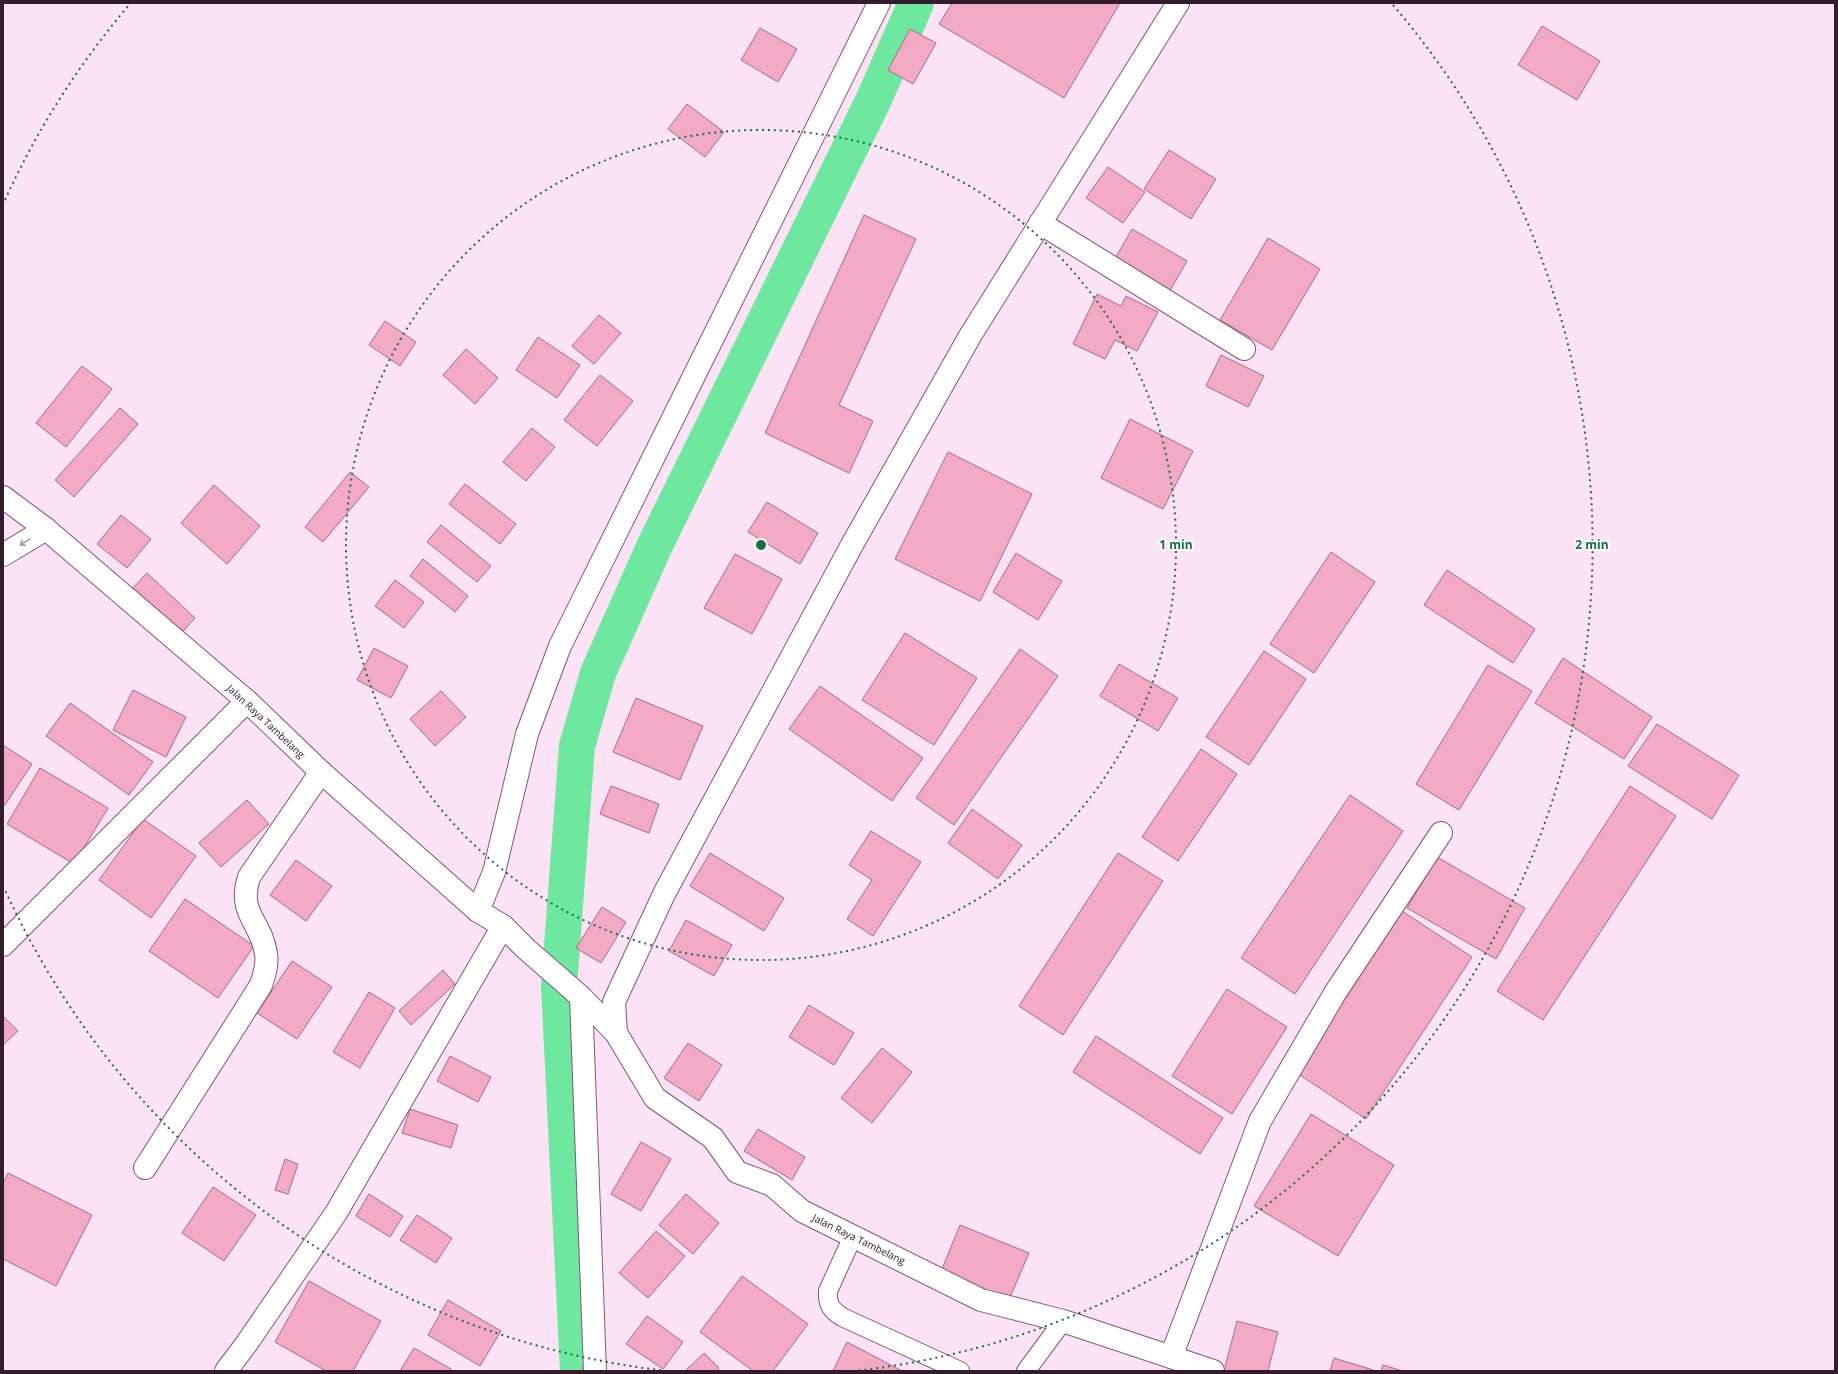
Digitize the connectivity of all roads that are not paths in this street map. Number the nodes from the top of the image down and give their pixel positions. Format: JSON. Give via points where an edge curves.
{"nodes":[{"id":1,"x":879,"y":3,"type":"edge"},
{"id":2,"x":1178,"y":3,"type":"edge"},
{"id":3,"x":1040,"y":222,"type":"junction"},
{"id":4,"x":1244,"y":349,"type":"dead end"},
{"id":5,"x":3,"y":497,"type":"edge"},
{"id":6,"x":46,"y":529,"type":"junction"},
{"id":7,"x":3,"y":555,"type":"edge"},
{"id":8,"x":247,"y":701,"type":"junction"},
{"id":9,"x":321,"y":772,"type":"junction"},
{"id":10,"x":1441,"y":833,"type":"dead end"},
{"id":11,"x":478,"y":911,"type":"junction"},
{"id":12,"x":503,"y":926,"type":"junction"},
{"id":13,"x":3,"y":945,"type":"edge"},
{"id":14,"x":581,"y":997,"type":"junction"},
{"id":15,"x":616,"y":1033,"type":"junction"},
{"id":16,"x":145,"y":1168,"type":"dead end"},
{"id":17,"x":853,"y":1236,"type":"junction"},
{"id":18,"x":1063,"y":1321,"type":"junction"},
{"id":19,"x":1175,"y":1348,"type":"junction"},
{"id":20,"x":226,"y":1371,"type":"edge"},
{"id":21,"x":595,"y":1371,"type":"edge"},
{"id":22,"x":960,"y":1371,"type":"edge"},
{"id":23,"x":1026,"y":1371,"type":"edge"},
{"id":24,"x":1213,"y":1371,"type":"edge"}],
"edges":[{"from":1,"to":11,"type":"street","via":[[560,646],[527,734],[494,872]]},
{"from":2,"to":3,"type":"street"},
{"from":3,"to":4,"type":"street"},
{"from":3,"to":15,"type":"street","via":[[970,336],[853,543],[664,894],[614,1002]]},
{"from":5,"to":6,"type":"street","name":"Jalan Raya Tambelang"},
{"from":6,"to":7,"type":"street","one_way":true},
{"from":6,"to":8,"type":"street","name":"Jalan Raya Tambelang"},
{"from":8,"to":9,"type":"street","name":"Jalan Raya Tambelang"},
{"from":8,"to":13,"type":"street"},
{"from":9,"to":11,"type":"street","name":"Jalan Raya Tambelang"},
{"from":9,"to":16,"type":"street","via":[[249,877],[246,887],[245,902],[259,930],[267,955],[261,985]]},
{"from":10,"to":19,"type":"street","via":[[1335,993],[1260,1121]]},
{"from":11,"to":12,"type":"street","name":"Jalan Raya Tambelang"},
{"from":12,"to":14,"type":"street","name":"Jalan Raya Tambelang"},
{"from":12,"to":20,"type":"street","via":[[336,1213],[248,1343]]},
{"from":14,"to":15,"type":"street","name":"Jalan Raya Tambelang"},
{"from":14,"to":21,"type":"street"},
{"from":15,"to":17,"type":"street","name":"Jalan Raya Tambelang","via":[[655,1098],[713,1138],[737,1172],[772,1185],[802,1211]]},
{"from":17,"to":18,"type":"street","name":"Jalan Raya Tambelang","via":[[981,1300]]},
{"from":17,"to":22,"type":"lane","via":[[828,1291],[827,1299],[833,1311]]},
{"from":18,"to":19,"type":"street","name":"Jalan Raya Tambelang"},
{"from":18,"to":23,"type":"lane"},
{"from":19,"to":24,"type":"street","name":"Jalan Raya Tambelang"}]}
